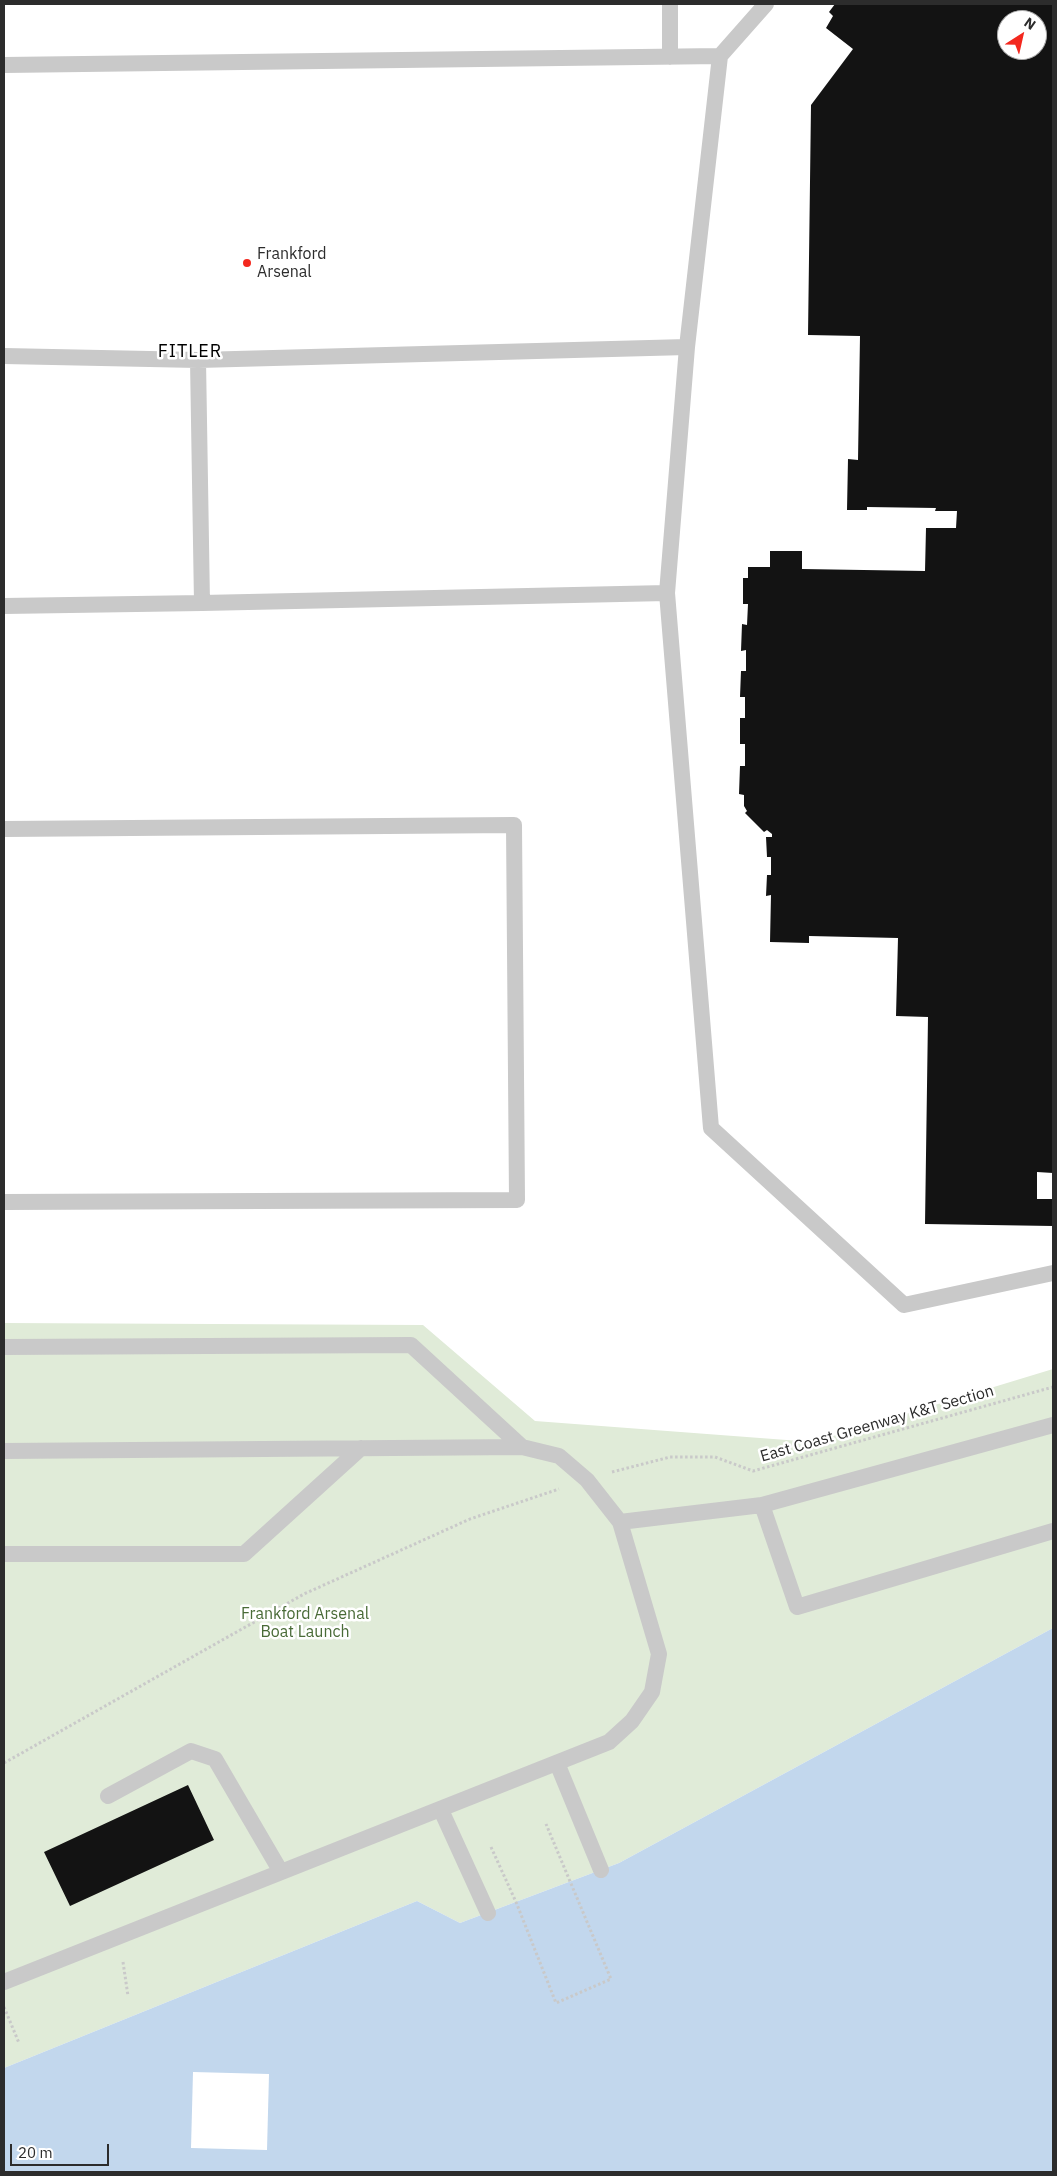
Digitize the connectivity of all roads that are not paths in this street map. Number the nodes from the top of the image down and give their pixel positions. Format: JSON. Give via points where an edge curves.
{"nodes":[{"id":1,"x":670,"y":4,"type":"edge"},
{"id":2,"x":766,"y":4,"type":"edge"},
{"id":3,"x":720,"y":56,"type":"junction"},
{"id":4,"x":670,"y":57,"type":"junction"},
{"id":5,"x":4,"y":65,"type":"edge"},
{"id":6,"x":687,"y":348,"type":"junction"},
{"id":7,"x":4,"y":356,"type":"edge"},
{"id":8,"x":198,"y":360,"type":"junction"},
{"id":9,"x":668,"y":593,"type":"junction"},
{"id":10,"x":202,"y":603,"type":"junction"},
{"id":11,"x":4,"y":606,"type":"edge"},
{"id":12,"x":4,"y":829,"type":"edge"},
{"id":13,"x":4,"y":1202,"type":"edge"},
{"id":14,"x":1053,"y":1273,"type":"edge"},
{"id":15,"x":4,"y":1347,"type":"edge"},
{"id":16,"x":1053,"y":1425,"type":"edge"},
{"id":17,"x":361,"y":1448,"type":"junction"},
{"id":18,"x":522,"y":1448,"type":"junction"},
{"id":19,"x":4,"y":1450,"type":"edge"},
{"id":20,"x":762,"y":1505,"type":"junction"},
{"id":21,"x":620,"y":1522,"type":"junction"},
{"id":22,"x":1053,"y":1531,"type":"edge"},
{"id":23,"x":4,"y":1554,"type":"edge"},
{"id":24,"x":557,"y":1763,"type":"junction"},
{"id":25,"x":108,"y":1796,"type":"dead end"},
{"id":26,"x":441,"y":1810,"type":"junction"},
{"id":27,"x":601,"y":1870,"type":"dead end"},
{"id":28,"x":281,"y":1872,"type":"junction"},
{"id":29,"x":488,"y":1913,"type":"dead end"},
{"id":30,"x":4,"y":1982,"type":"edge"}],
"edges":[{"from":1,"to":4,"type":"lane"},
{"from":2,"to":3,"type":"lane"},
{"from":3,"to":4,"type":"lane"},
{"from":3,"to":6,"type":"lane"},
{"from":4,"to":5,"type":"lane"},
{"from":6,"to":8,"type":"lane"},
{"from":6,"to":9,"type":"lane"},
{"from":7,"to":8,"type":"lane"},
{"from":8,"to":10,"type":"lane"},
{"from":9,"to":10,"type":"lane"},
{"from":9,"to":14,"type":"lane","via":[[711,1128],[904,1305]]},
{"from":10,"to":11,"type":"lane"},
{"from":12,"to":13,"type":"lane","via":[[514,825],[517,1200]]},
{"from":15,"to":18,"type":"lane","via":[[411,1345]]},
{"from":16,"to":20,"type":"lane"},
{"from":17,"to":18,"type":"lane"},
{"from":17,"to":19,"type":"lane"},
{"from":17,"to":23,"type":"lane","via":[[244,1554]]},
{"from":18,"to":21,"type":"lane","via":[[559,1456],[587,1480]]},
{"from":20,"to":21,"type":"lane"},
{"from":20,"to":22,"type":"lane","via":[[797,1607]]},
{"from":21,"to":24,"type":"lane","via":[[659,1654],[652,1692],[632,1721],[609,1742]]},
{"from":24,"to":26,"type":"lane"},
{"from":24,"to":27,"type":"lane"},
{"from":25,"to":28,"type":"lane","via":[[191,1751],[215,1759]]},
{"from":26,"to":28,"type":"lane"},
{"from":26,"to":29,"type":"lane"},
{"from":28,"to":30,"type":"lane"}]}
